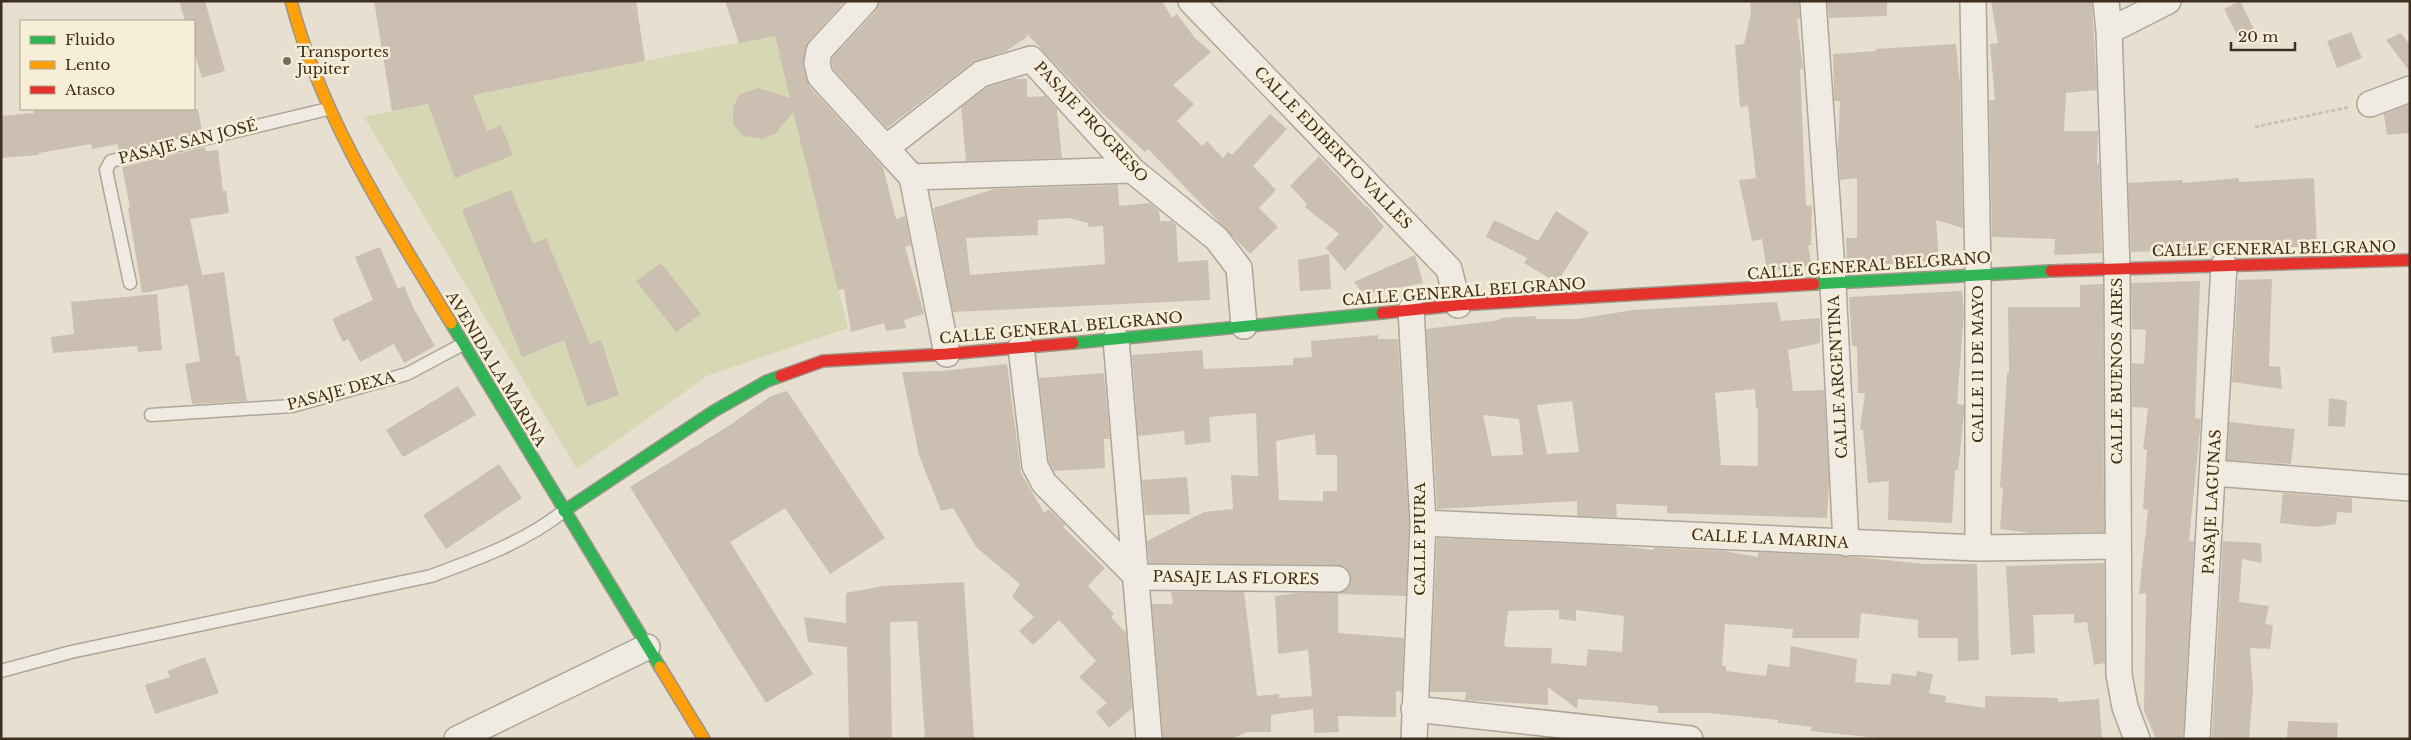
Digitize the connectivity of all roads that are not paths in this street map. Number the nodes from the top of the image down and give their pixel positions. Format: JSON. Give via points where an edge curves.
{"nodes":[{"id":1,"x":291,"y":1,"type":"edge"},
{"id":2,"x":865,"y":1,"type":"edge"},
{"id":3,"x":1191,"y":1,"type":"edge"},
{"id":4,"x":1814,"y":1,"type":"edge"},
{"id":5,"x":1973,"y":1,"type":"edge"},
{"id":6,"x":2106,"y":1,"type":"edge"},
{"id":7,"x":2168,"y":1,"type":"edge"},
{"id":8,"x":2109,"y":31,"type":"junction"},
{"id":9,"x":2410,"y":89,"type":"edge"},
{"id":10,"x":2370,"y":104,"type":"road end"},
{"id":11,"x":328,"y":109,"type":"junction"},
{"id":12,"x":886,"y":148,"type":"junction"},
{"id":13,"x":1132,"y":170,"type":"junction"},
{"id":14,"x":912,"y":176,"type":"junction"},
{"id":15,"x":2410,"y":260,"type":"edge"},
{"id":16,"x":2224,"y":265,"type":"junction"},
{"id":17,"x":2117,"y":268,"type":"junction"},
{"id":18,"x":1978,"y":274,"type":"junction"},
{"id":19,"x":130,"y":283,"type":"dead end"},
{"id":20,"x":1833,"y":284,"type":"junction"},
{"id":21,"x":1458,"y":305,"type":"junction"},
{"id":22,"x":1411,"y":310,"type":"junction"},
{"id":23,"x":1244,"y":326,"type":"junction"},
{"id":24,"x":1116,"y":339,"type":"junction"},
{"id":25,"x":463,"y":344,"type":"junction"},
{"id":26,"x":1021,"y":347,"type":"junction"},
{"id":27,"x":947,"y":354,"type":"junction"},
{"id":28,"x":151,"y":415,"type":"dead end"},
{"id":29,"x":2214,"y":472,"type":"junction"},
{"id":30,"x":2410,"y":488,"type":"edge"},
{"id":31,"x":564,"y":511,"type":"junction"},
{"id":32,"x":1423,"y":523,"type":"junction"},
{"id":33,"x":1846,"y":543,"type":"junction"},
{"id":34,"x":2118,"y":546,"type":"junction"},
{"id":35,"x":1978,"y":548,"type":"junction"},
{"id":36,"x":1137,"y":577,"type":"junction"},
{"id":37,"x":1337,"y":579,"type":"dead end"},
{"id":38,"x":647,"y":647,"type":"junction"},
{"id":39,"x":1,"y":671,"type":"edge"},
{"id":40,"x":1414,"y":709,"type":"junction"},
{"id":41,"x":457,"y":739,"type":"edge"},
{"id":42,"x":704,"y":739,"type":"edge"},
{"id":43,"x":1149,"y":739,"type":"edge"},
{"id":44,"x":1414,"y":739,"type":"edge"},
{"id":45,"x":1690,"y":739,"type":"edge"},
{"id":46,"x":2137,"y":739,"type":"edge"},
{"id":47,"x":2197,"y":739,"type":"edge"}],
"edges":[{"from":1,"to":11,"type":"street","name":"AVENIDA LA MARINA","via":[[298,31]]},
{"from":2,"to":12,"type":"street","via":[[819,51],[817,63],[820,76]]},
{"from":3,"to":21,"type":"street","name":"CALLE EDIBERTO VALLES","via":[[1449,269]]},
{"from":4,"to":20,"type":"street","name":"CALLE ARGENTINA"},
{"from":5,"to":18,"type":"street","name":"CALLE 11 DE MAYO"},
{"from":6,"to":8,"type":"street","name":"CALLE BUENOS AIRES"},
{"from":7,"to":8,"type":"street"},
{"from":8,"to":17,"type":"street","name":"CALLE BUENOS AIRES"},
{"from":9,"to":10,"type":"street"},
{"from":11,"to":19,"type":"lane","name":"PASAJE SAN JOSÉ","via":[[111,161],[106,170]]},
{"from":11,"to":25,"type":"street","name":"AVENIDA LA MARINA","via":[[368,187]]},
{"from":12,"to":13,"type":"street","name":"PASAJE PROGRESO","via":[[982,74],[1031,59]]},
{"from":12,"to":14,"type":"street"},
{"from":13,"to":14,"type":"street"},
{"from":13,"to":23,"type":"street","name":"PASAJE PROGRESO","via":[[1217,239],[1239,268]]},
{"from":14,"to":27,"type":"street"},
{"from":15,"to":16,"type":"street","name":"CALLE GENERAL BELGRANO"},
{"from":16,"to":17,"type":"street","name":"CALLE GENERAL BELGRANO"},
{"from":16,"to":29,"type":"street","name":"PASAJE LAGUNAS"},
{"from":17,"to":18,"type":"street","name":"CALLE GENERAL BELGRANO"},
{"from":17,"to":34,"type":"street","name":"CALLE BUENOS AIRES"},
{"from":18,"to":20,"type":"street","name":"CALLE GENERAL BELGRANO"},
{"from":18,"to":35,"type":"street","name":"CALLE 11 DE MAYO"},
{"from":20,"to":21,"type":"street","name":"CALLE GENERAL BELGRANO"},
{"from":20,"to":33,"type":"street","name":"CALLE ARGENTINA"},
{"from":21,"to":22,"type":"street","name":"CALLE GENERAL BELGRANO"},
{"from":22,"to":23,"type":"street","name":"CALLE GENERAL BELGRANO"},
{"from":22,"to":32,"type":"street","name":"CALLE PIURA"},
{"from":23,"to":24,"type":"street","name":"CALLE GENERAL BELGRANO"},
{"from":24,"to":26,"type":"street","name":"CALLE GENERAL BELGRANO"},
{"from":24,"to":36,"type":"street"},
{"from":25,"to":28,"type":"lane","name":"PASAJE DEXA","via":[[407,374],[292,406]]},
{"from":25,"to":31,"type":"street","name":"AVENIDA LA MARINA"},
{"from":26,"to":27,"type":"street","name":"CALLE GENERAL BELGRANO"},
{"from":26,"to":36,"type":"street","name":"PASAJE LAS FLORES","via":[[1035,466],[1044,483]]},
{"from":27,"to":31,"type":"street","name":"CALLE GENERAL BELGRANO","via":[[823,362],[767,381],[714,411]]},
{"from":29,"to":30,"type":"street"},
{"from":29,"to":47,"type":"street","name":"PASAJE LAGUNAS"},
{"from":31,"to":38,"type":"street","name":"AVENIDA LA MARINA"},
{"from":31,"to":39,"type":"lane","via":[[547,524],[488,555],[431,576],[71,652]]},
{"from":32,"to":33,"type":"street","name":"CALLE LA MARINA"},
{"from":32,"to":40,"type":"street","name":"CALLE PIURA"},
{"from":33,"to":35,"type":"street","name":"CALLE LA MARINA"},
{"from":34,"to":35,"type":"street","name":"CALLE LA MARINA"},
{"from":34,"to":46,"type":"street","name":"CALLE BUENOS AIRES","via":[[2119,675],[2125,707]]},
{"from":36,"to":37,"type":"street","name":"PASAJE LAS FLORES"},
{"from":36,"to":43,"type":"street"},
{"from":38,"to":41,"type":"street"},
{"from":38,"to":42,"type":"street","name":"AVENIDA LA MARINA"},
{"from":40,"to":44,"type":"street","name":"CALLE PIURA"},
{"from":40,"to":45,"type":"street"}]}
